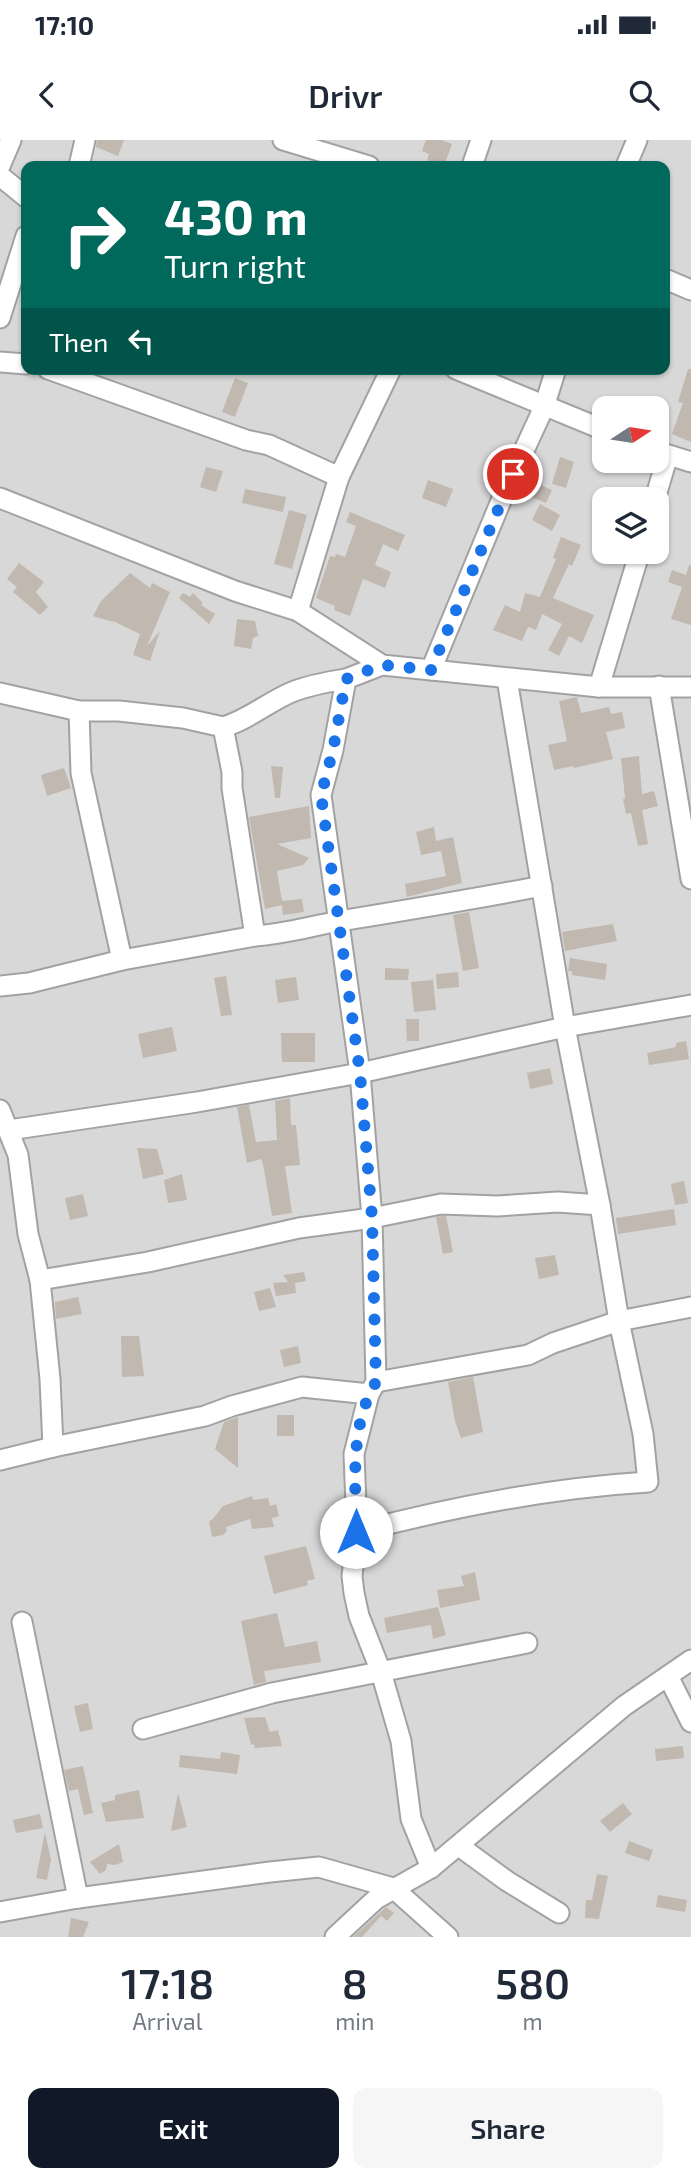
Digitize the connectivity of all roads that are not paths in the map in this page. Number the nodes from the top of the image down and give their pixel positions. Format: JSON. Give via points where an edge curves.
{"nodes":[{"id":1,"x":11,"y":140,"type":"edge"},
{"id":2,"x":85,"y":140,"type":"edge"},
{"id":3,"x":284,"y":140,"type":"edge"},
{"id":4,"x":481,"y":140,"type":"edge"},
{"id":5,"x":637,"y":140,"type":"edge"},
{"id":6,"x":80,"y":161,"type":"edge"},
{"id":7,"x":353,"y":161,"type":"edge"},
{"id":8,"x":474,"y":161,"type":"edge"},
{"id":9,"x":628,"y":161,"type":"edge"},
{"id":10,"x":0,"y":166,"type":"edge"},
{"id":11,"x":0,"y":176,"type":"edge"},
{"id":12,"x":21,"y":193,"type":"edge"},
{"id":13,"x":21,"y":252,"type":"edge"},
{"id":14,"x":670,"y":281,"type":"edge"},
{"id":15,"x":691,"y":290,"type":"edge"},
{"id":16,"x":0,"y":318,"type":"edge"},
{"id":17,"x":0,"y":362,"type":"edge"},
{"id":18,"x":21,"y":364,"type":"edge"},
{"id":19,"x":65,"y":375,"type":"edge"},
{"id":20,"x":388,"y":375,"type":"edge"},
{"id":21,"x":470,"y":375,"type":"edge"},
{"id":22,"x":554,"y":375,"type":"edge"},
{"id":23,"x":544,"y":407,"type":"junction"},
{"id":24,"x":592,"y":425,"type":"edge"},
{"id":25,"x":669,"y":455,"type":"edge"},
{"id":26,"x":691,"y":462,"type":"edge"},
{"id":27,"x":339,"y":477,"type":"junction"},
{"id":28,"x":0,"y":498,"type":"edge"},
{"id":29,"x":636,"y":564,"type":"edge"},
{"id":30,"x":299,"y":611,"type":"junction"},
{"id":31,"x":382,"y":665,"type":"junction"},
{"id":32,"x":431,"y":670,"type":"junction"},
{"id":33,"x":346,"y":679,"type":"junction"},
{"id":34,"x":507,"y":679,"type":"junction"},
{"id":35,"x":659,"y":686,"type":"junction"},
{"id":36,"x":599,"y":687,"type":"junction"},
{"id":37,"x":691,"y":687,"type":"edge"},
{"id":38,"x":0,"y":692,"type":"edge"},
{"id":39,"x":79,"y":711,"type":"junction"},
{"id":40,"x":223,"y":727,"type":"junction"},
{"id":41,"x":691,"y":879,"type":"edge"},
{"id":42,"x":542,"y":886,"type":"junction"},
{"id":43,"x":338,"y":921,"type":"junction"},
{"id":44,"x":255,"y":936,"type":"junction"},
{"id":45,"x":121,"y":960,"type":"junction"},
{"id":46,"x":0,"y":986,"type":"edge"},
{"id":47,"x":691,"y":1004,"type":"edge"},
{"id":48,"x":565,"y":1027,"type":"junction"},
{"id":49,"x":360,"y":1073,"type":"junction"},
{"id":50,"x":0,"y":1110,"type":"edge"},
{"id":51,"x":9,"y":1130,"type":"junction"},
{"id":52,"x":600,"y":1205,"type":"junction"},
{"id":53,"x":372,"y":1217,"type":"junction"},
{"id":54,"x":40,"y":1280,"type":"junction"},
{"id":55,"x":691,"y":1307,"type":"edge"},
{"id":56,"x":620,"y":1321,"type":"junction"},
{"id":57,"x":372,"y":1388,"type":"junction"},
{"id":58,"x":53,"y":1447,"type":"junction"},
{"id":59,"x":0,"y":1460,"type":"edge"},
{"id":60,"x":356,"y":1532,"type":"junction"},
{"id":61,"x":22,"y":1622,"type":"dead end"},
{"id":62,"x":527,"y":1643,"type":"dead end"},
{"id":63,"x":691,"y":1660,"type":"edge"},
{"id":64,"x":381,"y":1672,"type":"junction"},
{"id":65,"x":668,"y":1676,"type":"junction"},
{"id":66,"x":691,"y":1722,"type":"edge"},
{"id":67,"x":143,"y":1729,"type":"dead end"},
{"id":68,"x":459,"y":1846,"type":"junction"},
{"id":69,"x":431,"y":1868,"type":"junction"},
{"id":70,"x":393,"y":1888,"type":"junction"},
{"id":71,"x":78,"y":1898,"type":"junction"},
{"id":72,"x":0,"y":1912,"type":"edge"},
{"id":73,"x":559,"y":1913,"type":"dead end"},
{"id":74,"x":334,"y":1937,"type":"edge"},
{"id":75,"x":448,"y":1937,"type":"edge"}],
"edges":[{"from":1,"to":10,"type":"street"},
{"from":2,"to":6,"type":"street"},
{"from":3,"to":7,"type":"street"},
{"from":4,"to":8,"type":"street"},
{"from":5,"to":9,"type":"street"},
{"from":11,"to":12,"type":"street"},
{"from":13,"to":16,"type":"street"},
{"from":14,"to":15,"type":"street"},
{"from":17,"to":18,"type":"street"},
{"from":19,"to":27,"type":"street","via":[[246,440],[269,444]]},
{"from":20,"to":27,"type":"street"},
{"from":21,"to":23,"type":"street"},
{"from":22,"to":23,"type":"street"},
{"from":23,"to":24,"type":"street"},
{"from":23,"to":32,"type":"street"},
{"from":25,"to":26,"type":"street"},
{"from":27,"to":30,"type":"street"},
{"from":28,"to":30,"type":"street","via":[[235,591]]},
{"from":29,"to":36,"type":"street"},
{"from":30,"to":31,"type":"street"},
{"from":31,"to":32,"type":"street"},
{"from":31,"to":33,"type":"street"},
{"from":32,"to":34,"type":"street"},
{"from":33,"to":40,"type":"street","via":[[291,692]]},
{"from":33,"to":43,"type":"street","via":[[321,795]]},
{"from":34,"to":36,"type":"street"},
{"from":34,"to":42,"type":"street"},
{"from":35,"to":36,"type":"street"},
{"from":35,"to":37,"type":"street"},
{"from":35,"to":41,"type":"street"},
{"from":38,"to":39,"type":"street"},
{"from":39,"to":40,"type":"street","via":[[183,718]]},
{"from":39,"to":45,"type":"street","via":[[81,773]]},
{"from":40,"to":44,"type":"street"},
{"from":42,"to":43,"type":"street"},
{"from":42,"to":48,"type":"street"},
{"from":43,"to":44,"type":"street"},
{"from":43,"to":49,"type":"street"},
{"from":44,"to":45,"type":"street"},
{"from":45,"to":46,"type":"street","via":[[62,977]]},
{"from":47,"to":48,"type":"street"},
{"from":48,"to":49,"type":"street"},
{"from":48,"to":52,"type":"street"},
{"from":49,"to":51,"type":"street"},
{"from":49,"to":53,"type":"street"},
{"from":50,"to":51,"type":"street"},
{"from":51,"to":54,"type":"street","via":[[18,1155],[28,1234]]},
{"from":52,"to":53,"type":"street","via":[[441,1204]]},
{"from":52,"to":56,"type":"street"},
{"from":53,"to":54,"type":"street"},
{"from":53,"to":57,"type":"street"},
{"from":54,"to":58,"type":"street"},
{"from":55,"to":56,"type":"street"},
{"from":56,"to":57,"type":"street","via":[[528,1355]]},
{"from":56,"to":60,"type":"street","via":[[648,1482],[581,1486]]},
{"from":57,"to":58,"type":"street","via":[[302,1388],[205,1416]]},
{"from":57,"to":60,"type":"street","via":[[354,1454]]},
{"from":58,"to":59,"type":"street"},
{"from":60,"to":64,"type":"street","via":[[354,1593]]},
{"from":61,"to":71,"type":"street"},
{"from":62,"to":64,"type":"street"},
{"from":63,"to":65,"type":"street"},
{"from":64,"to":67,"type":"street","via":[[272,1693]]},
{"from":64,"to":69,"type":"street","via":[[401,1741],[411,1819]]},
{"from":65,"to":66,"type":"street"},
{"from":65,"to":68,"type":"street","via":[[624,1706]]},
{"from":68,"to":69,"type":"street"},
{"from":68,"to":73,"type":"street"},
{"from":69,"to":70,"type":"street"},
{"from":70,"to":71,"type":"street","via":[[319,1867]]},
{"from":70,"to":74,"type":"street"},
{"from":70,"to":75,"type":"street"},
{"from":71,"to":72,"type":"street"}]}
